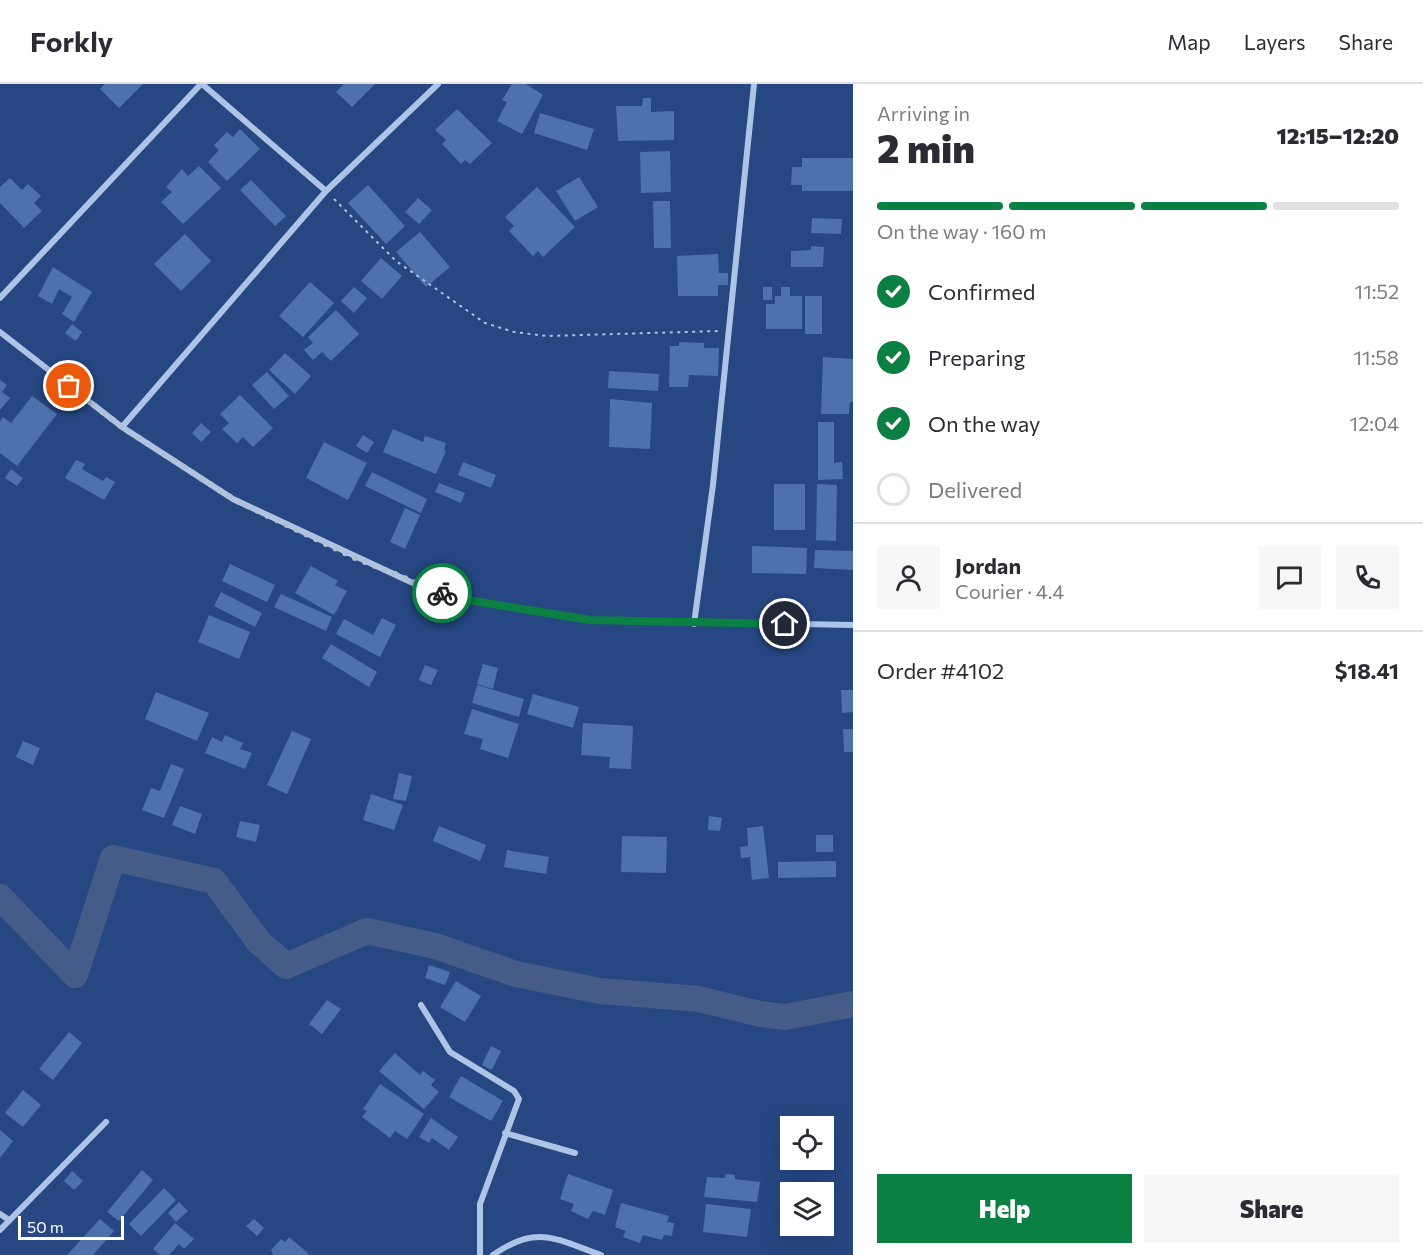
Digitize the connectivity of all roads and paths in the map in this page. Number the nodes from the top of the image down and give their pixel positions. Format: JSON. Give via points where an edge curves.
{"nodes":[{"id":1,"x":202,"y":84,"type":"edge"},
{"id":2,"x":438,"y":84,"type":"edge"},
{"id":3,"x":754,"y":84,"type":"edge"},
{"id":4,"x":326,"y":191,"type":"junction"},
{"id":5,"x":0,"y":298,"type":"edge"},
{"id":6,"x":727,"y":331,"type":"junction"},
{"id":7,"x":0,"y":332,"type":"edge"},
{"id":8,"x":122,"y":427,"type":"junction"},
{"id":9,"x":694,"y":624,"type":"junction"},
{"id":10,"x":853,"y":625,"type":"edge"},
{"id":11,"x":421,"y":1005,"type":"dead end"},
{"id":12,"x":106,"y":1122,"type":"dead end"},
{"id":13,"x":505,"y":1133,"type":"junction"},
{"id":14,"x":574,"y":1153,"type":"dead end"},
{"id":15,"x":0,"y":1214,"type":"edge"},
{"id":16,"x":9,"y":1220,"type":"junction"},
{"id":17,"x":0,"y":1230,"type":"edge"},
{"id":18,"x":480,"y":1255,"type":"edge"},
{"id":19,"x":493,"y":1255,"type":"edge"},
{"id":20,"x":601,"y":1255,"type":"edge"}],
"edges":[{"from":1,"to":4,"type":"street"},
{"from":1,"to":5,"type":"street"},
{"from":2,"to":4,"type":"street"},
{"from":3,"to":6,"type":"street"},
{"from":4,"to":6,"type":"path","via":[[396,261],[485,322],[514,332],[547,336]]},
{"from":4,"to":8,"type":"street"},
{"from":6,"to":9,"type":"street","via":[[713,485]]},
{"from":7,"to":8,"type":"street"},
{"from":8,"to":9,"type":"street","via":[[233,499],[415,584],[461,599],[579,619]]},
{"from":9,"to":10,"type":"street"},
{"from":11,"to":13,"type":"street","via":[[450,1052],[514,1091],[519,1099]]},
{"from":12,"to":16,"type":"street"},
{"from":13,"to":14,"type":"street"},
{"from":13,"to":18,"type":"street","via":[[480,1204]]},
{"from":15,"to":16,"type":"street"},
{"from":16,"to":17,"type":"street"},
{"from":19,"to":20,"type":"street","via":[[513,1241],[546,1235]]}]}
